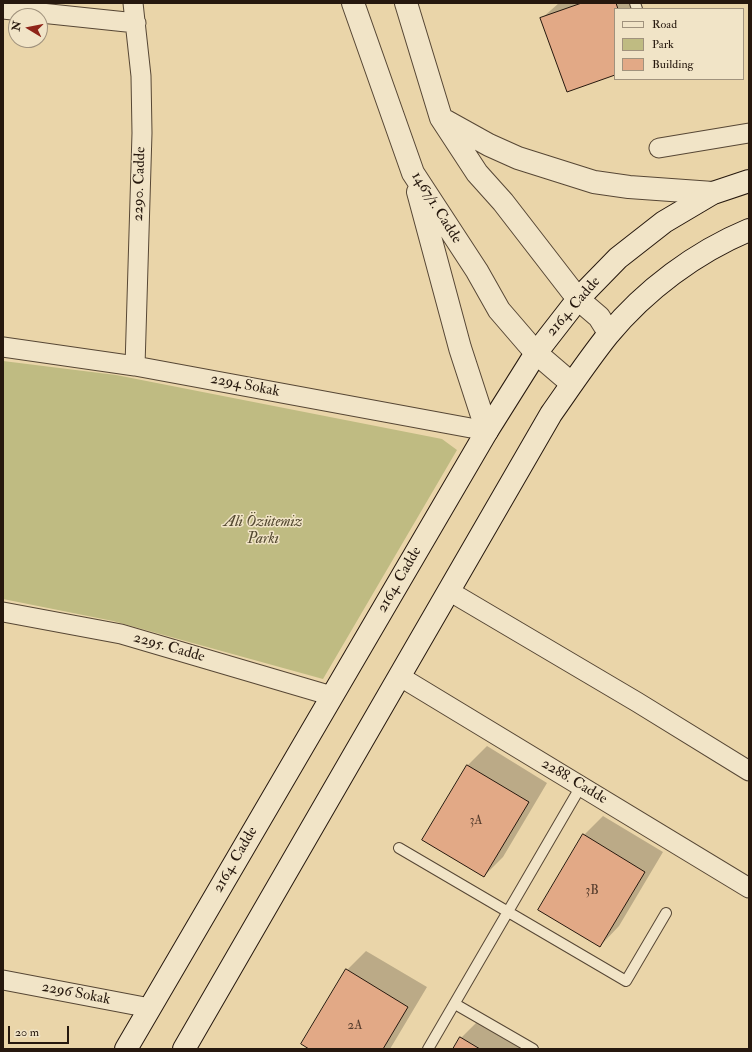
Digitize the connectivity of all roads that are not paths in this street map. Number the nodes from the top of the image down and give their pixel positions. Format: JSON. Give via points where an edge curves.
{"nodes":[{"id":1,"x":133,"y":3,"type":"edge"},
{"id":2,"x":352,"y":3,"type":"edge"},
{"id":3,"x":406,"y":3,"type":"edge"},
{"id":4,"x":3,"y":9,"type":"edge"},
{"id":5,"x":136,"y":23,"type":"junction"},
{"id":6,"x":441,"y":118,"type":"junction"},
{"id":7,"x":749,"y":133,"type":"edge"},
{"id":8,"x":659,"y":148,"type":"dead end"},
{"id":9,"x":413,"y":173,"type":"junction"},
{"id":10,"x":749,"y":181,"type":"edge"},
{"id":11,"x":713,"y":193,"type":"junction"},
{"id":12,"x":749,"y":230,"type":"edge"},
{"id":13,"x":578,"y":299,"type":"junction"},
{"id":14,"x":609,"y":333,"type":"junction"},
{"id":15,"x":3,"y":347,"type":"edge"},
{"id":16,"x":536,"y":353,"type":"junction"},
{"id":17,"x":135,"y":366,"type":"junction"},
{"id":18,"x":571,"y":383,"type":"junction"},
{"id":19,"x":487,"y":431,"type":"junction"},
{"id":20,"x":449,"y":591,"type":"junction"},
{"id":21,"x":3,"y":612,"type":"edge"},
{"id":22,"x":399,"y":676,"type":"junction"},
{"id":23,"x":332,"y":696,"type":"junction"},
{"id":24,"x":749,"y":771,"type":"edge"},
{"id":25,"x":581,"y":786,"type":"junction"},
{"id":26,"x":399,"y":848,"type":"dead end"},
{"id":27,"x":749,"y":888,"type":"edge"},
{"id":28,"x":509,"y":912,"type":"junction"},
{"id":29,"x":666,"y":913,"type":"dead end"},
{"id":30,"x":3,"y":980,"type":"edge"},
{"id":31,"x":455,"y":1004,"type":"junction"},
{"id":32,"x":150,"y":1008,"type":"junction"},
{"id":33,"x":126,"y":1049,"type":"edge"},
{"id":34,"x":184,"y":1049,"type":"edge"},
{"id":35,"x":428,"y":1049,"type":"edge"},
{"id":36,"x":533,"y":1049,"type":"edge"}],
"edges":[{"from":1,"to":5,"type":"street","name":"2290. Cadde"},
{"from":2,"to":9,"type":"main road","name":"1467/1. Cadde"},
{"from":3,"to":6,"type":"main road"},
{"from":4,"to":5,"type":"street"},
{"from":5,"to":17,"type":"street","name":"2290. Cadde","via":[[141,76],[142,133]]},
{"from":6,"to":11,"type":"main road","via":[[518,158],[594,182]]},
{"from":6,"to":13,"type":"main road","via":[[477,173],[503,202]]},
{"from":7,"to":8,"type":"street"},
{"from":9,"to":16,"type":"main road","name":"1467/1. Cadde","via":[[477,271],[499,310]]},
{"from":9,"to":19,"type":"main road","via":[[460,348]]},
{"from":10,"to":11,"type":"main road","name":"2164. Cadde"},
{"from":11,"to":13,"type":"main road","name":"2164. Cadde","via":[[664,222],[618,258]]},
{"from":12,"to":14,"type":"main road","via":[[686,264],[646,296]]},
{"from":13,"to":14,"type":"main road","via":[[599,317]]},
{"from":13,"to":16,"type":"main road","name":"2164. Cadde"},
{"from":14,"to":18,"type":"main road"},
{"from":15,"to":17,"type":"street","name":"2294 Sokak"},
{"from":16,"to":18,"type":"main road","name":"1467/1. Cadde"},
{"from":16,"to":19,"type":"main road","name":"2164. Cadde"},
{"from":17,"to":19,"type":"street","name":"2294 Sokak"},
{"from":18,"to":20,"type":"main road"},
{"from":19,"to":23,"type":"main road","name":"2164. Cadde"},
{"from":20,"to":22,"type":"main road"},
{"from":20,"to":24,"type":"street"},
{"from":21,"to":23,"type":"street","name":"2295. Cadde","via":[[121,634]]},
{"from":22,"to":25,"type":"street","name":"2288. Cadde"},
{"from":22,"to":34,"type":"main road"},
{"from":23,"to":32,"type":"main road","name":"2164. Cadde"},
{"from":25,"to":27,"type":"street","name":"2288. Cadde"},
{"from":25,"to":28,"type":"lane"},
{"from":26,"to":28,"type":"lane"},
{"from":28,"to":29,"type":"lane","via":[[626,981]]},
{"from":28,"to":31,"type":"lane"},
{"from":30,"to":32,"type":"street","name":"2296 Sokak"},
{"from":31,"to":35,"type":"lane"},
{"from":31,"to":36,"type":"lane"},
{"from":32,"to":33,"type":"main road","name":"2164. Cadde"}]}
